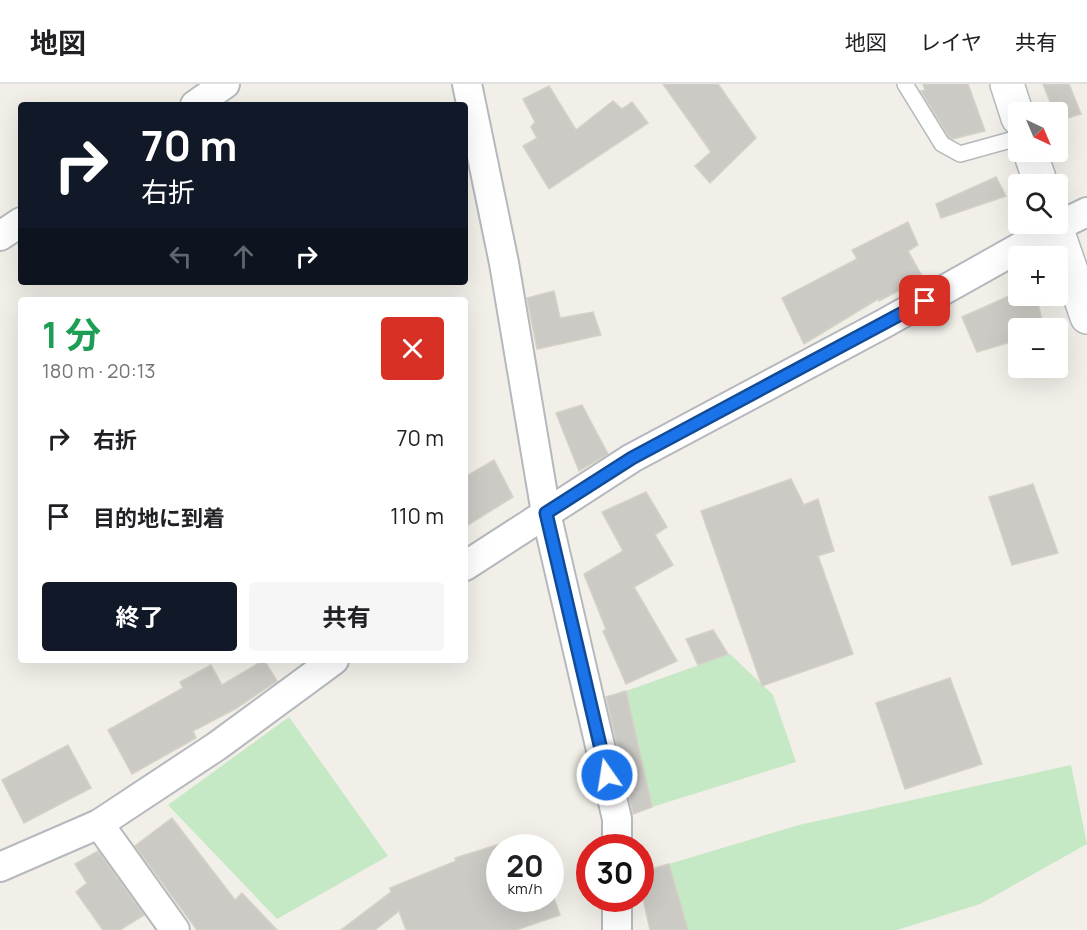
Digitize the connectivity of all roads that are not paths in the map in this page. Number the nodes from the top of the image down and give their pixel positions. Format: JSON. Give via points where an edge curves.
{"nodes":[{"id":1,"x":225,"y":84,"type":"edge"},
{"id":2,"x":467,"y":84,"type":"edge"},
{"id":3,"x":905,"y":84,"type":"edge"},
{"id":4,"x":1007,"y":84,"type":"edge"},
{"id":5,"x":199,"y":102,"type":"edge"},
{"id":6,"x":1013,"y":102,"type":"edge"},
{"id":7,"x":1008,"y":141,"type":"edge"},
{"id":8,"x":1087,"y":212,"type":"edge"},
{"id":9,"x":1068,"y":220,"type":"edge"},
{"id":10,"x":18,"y":224,"type":"edge"},
{"id":11,"x":1039,"y":234,"type":"edge"},
{"id":12,"x":1058,"y":234,"type":"edge"},
{"id":13,"x":0,"y":236,"type":"edge"},
{"id":14,"x":1087,"y":317,"type":"edge"},
{"id":15,"x":546,"y":513,"type":"junction"},
{"id":16,"x":468,"y":564,"type":"edge"},
{"id":17,"x":330,"y":663,"type":"edge"},
{"id":18,"x":99,"y":824,"type":"junction"},
{"id":19,"x":617,"y":834,"type":"edge"},
{"id":20,"x":0,"y":867,"type":"edge"},
{"id":21,"x":617,"y":912,"type":"edge"},
{"id":22,"x":175,"y":930,"type":"edge"},
{"id":23,"x":617,"y":930,"type":"edge"}],
"edges":[{"from":1,"to":5,"type":"street"},
{"from":2,"to":15,"type":"street","via":[[504,263]]},
{"from":3,"to":7,"type":"lane","via":[[942,144],[960,154]]},
{"from":4,"to":6,"type":"main road"},
{"from":8,"to":9,"type":"street"},
{"from":10,"to":13,"type":"street"},
{"from":11,"to":15,"type":"street","via":[[885,323],[632,458]]},
{"from":12,"to":14,"type":"main road"},
{"from":15,"to":16,"type":"street"},
{"from":15,"to":19,"type":"street","via":[[617,819]]},
{"from":17,"to":18,"type":"street","via":[[217,746]]},
{"from":18,"to":20,"type":"street"},
{"from":18,"to":22,"type":"street"},
{"from":21,"to":23,"type":"street"}]}
